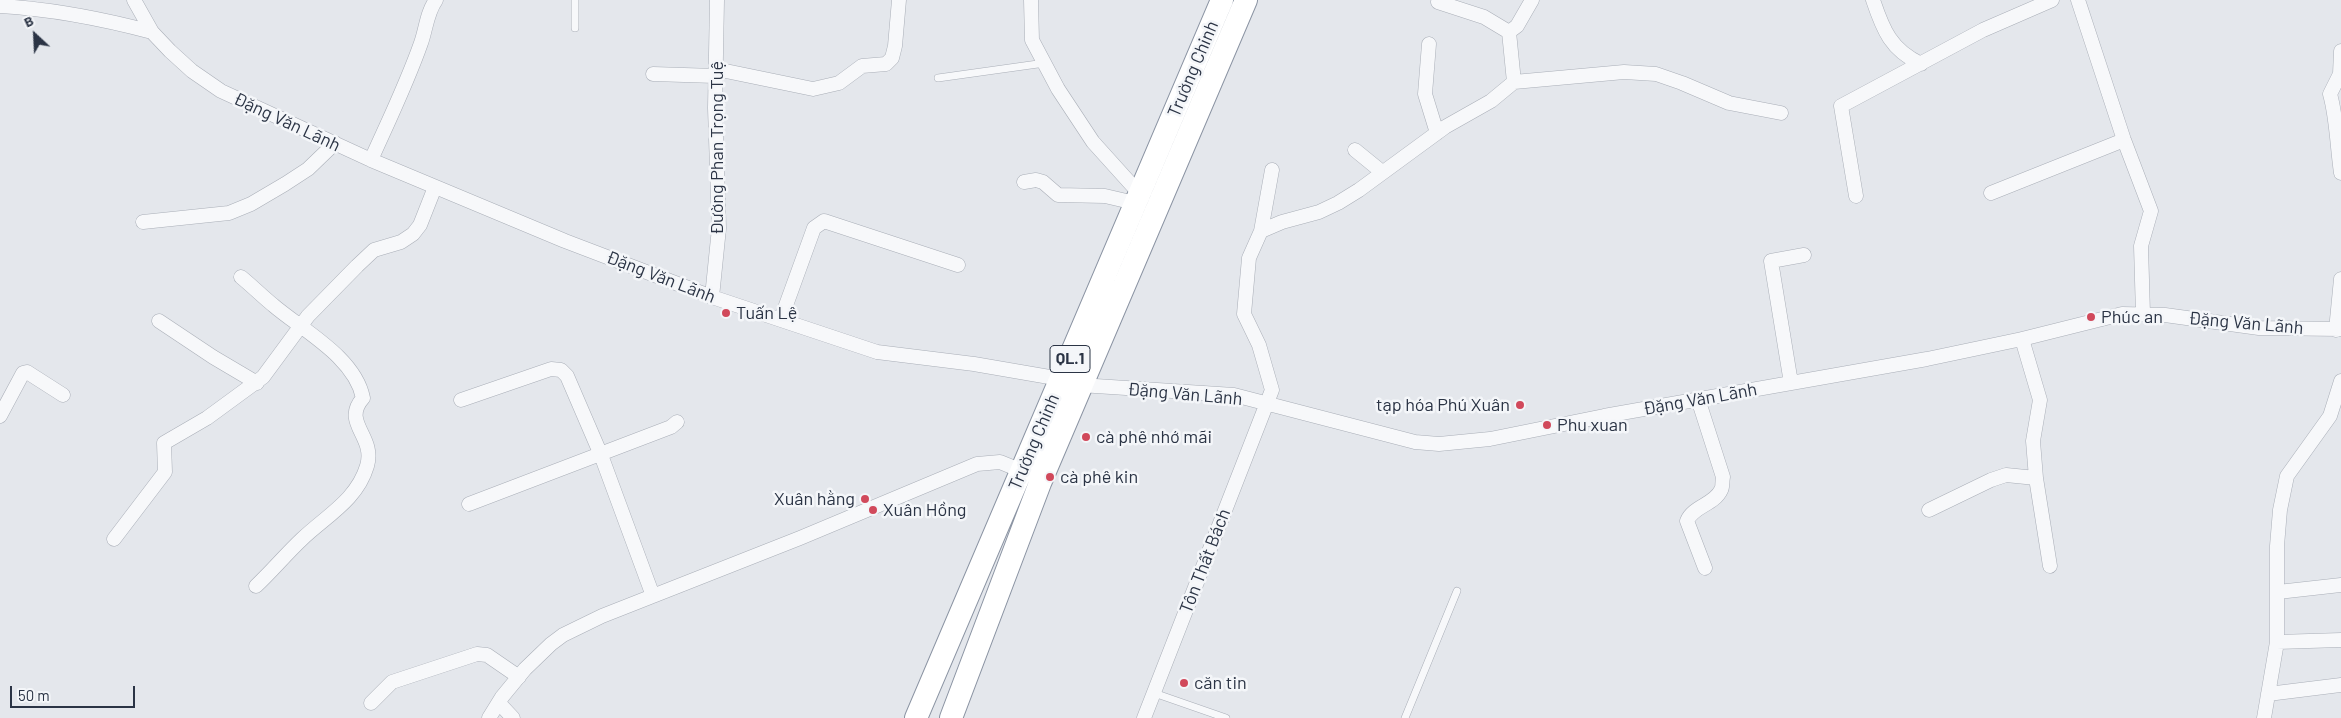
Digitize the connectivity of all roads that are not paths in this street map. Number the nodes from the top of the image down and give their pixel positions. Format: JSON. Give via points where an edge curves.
{"nodes":[{"id":1,"x":134,"y":0,"type":"edge"},
{"id":2,"x":436,"y":0,"type":"edge"},
{"id":3,"x":575,"y":0,"type":"edge"},
{"id":4,"x":717,"y":0,"type":"edge"},
{"id":5,"x":899,"y":0,"type":"edge"},
{"id":6,"x":1031,"y":0,"type":"edge"},
{"id":7,"x":1222,"y":0,"type":"edge"},
{"id":8,"x":1246,"y":0,"type":"edge"},
{"id":9,"x":1532,"y":0,"type":"edge"},
{"id":10,"x":1873,"y":0,"type":"edge"},
{"id":11,"x":2052,"y":0,"type":"edge"},
{"id":12,"x":2078,"y":0,"type":"edge"},
{"id":13,"x":1438,"y":2,"type":"dead end"},
{"id":14,"x":0,"y":6,"type":"edge"},
{"id":15,"x":574,"y":28,"type":"dead end"},
{"id":16,"x":152,"y":32,"type":"junction"},
{"id":17,"x":1509,"y":32,"type":"junction"},
{"id":18,"x":1428,"y":44,"type":"dead end"},
{"id":19,"x":2341,"y":51,"type":"edge"},
{"id":20,"x":1045,"y":63,"type":"junction"},
{"id":21,"x":1921,"y":64,"type":"junction"},
{"id":22,"x":715,"y":73,"type":"junction"},
{"id":23,"x":653,"y":74,"type":"dead end"},
{"id":24,"x":938,"y":78,"type":"dead end"},
{"id":25,"x":1514,"y":82,"type":"junction"},
{"id":26,"x":1781,"y":113,"type":"dead end"},
{"id":27,"x":1437,"y":133,"type":"junction"},
{"id":28,"x":2124,"y":140,"type":"junction"},
{"id":29,"x":335,"y":143,"type":"junction"},
{"id":30,"x":1355,"y":150,"type":"dead end"},
{"id":31,"x":371,"y":160,"type":"junction"},
{"id":32,"x":1272,"y":170,"type":"dead end"},
{"id":33,"x":1382,"y":172,"type":"junction"},
{"id":34,"x":2341,"y":173,"type":"edge"},
{"id":35,"x":1024,"y":182,"type":"dead end"},
{"id":36,"x":435,"y":187,"type":"junction"},
{"id":37,"x":1991,"y":193,"type":"dead end"},
{"id":38,"x":1856,"y":196,"type":"dead end"},
{"id":39,"x":1137,"y":198,"type":"junction"},
{"id":40,"x":143,"y":222,"type":"dead end"},
{"id":41,"x":1261,"y":231,"type":"junction"},
{"id":42,"x":1804,"y":254,"type":"dead end"},
{"id":43,"x":958,"y":265,"type":"dead end"},
{"id":44,"x":241,"y":277,"type":"dead end"},
{"id":45,"x":2341,"y":279,"type":"edge"},
{"id":46,"x":712,"y":297,"type":"junction"},
{"id":47,"x":2143,"y":314,"type":"junction"},
{"id":48,"x":781,"y":319,"type":"junction"},
{"id":49,"x":159,"y":321,"type":"dead end"},
{"id":50,"x":300,"y":326,"type":"junction"},
{"id":51,"x":2338,"y":329,"type":"edge"},
{"id":52,"x":2022,"y":339,"type":"junction"},
{"id":53,"x":2341,"y":381,"type":"edge"},
{"id":54,"x":1071,"y":382,"type":"junction"},
{"id":55,"x":1792,"y":382,"type":"junction"},
{"id":56,"x":257,"y":383,"type":"junction"},
{"id":57,"x":63,"y":394,"type":"dead end"},
{"id":58,"x":1698,"y":399,"type":"junction"},
{"id":59,"x":460,"y":400,"type":"dead end"},
{"id":60,"x":1267,"y":405,"type":"junction"},
{"id":61,"x":0,"y":416,"type":"edge"},
{"id":62,"x":677,"y":422,"type":"dead end"},
{"id":63,"x":601,"y":455,"type":"junction"},
{"id":64,"x":1031,"y":476,"type":"junction"},
{"id":65,"x":2036,"y":478,"type":"junction"},
{"id":66,"x":469,"y":504,"type":"dead end"},
{"id":67,"x":1929,"y":510,"type":"dead end"},
{"id":68,"x":114,"y":540,"type":"dead end"},
{"id":69,"x":2050,"y":566,"type":"dead end"},
{"id":70,"x":1705,"y":568,"type":"dead end"},
{"id":71,"x":2341,"y":585,"type":"edge"},
{"id":72,"x":256,"y":586,"type":"dead end"},
{"id":73,"x":1457,"y":590,"type":"dead end"},
{"id":74,"x":2278,"y":592,"type":"junction"},
{"id":75,"x":653,"y":596,"type":"junction"},
{"id":76,"x":2341,"y":640,"type":"edge"},
{"id":77,"x":2277,"y":642,"type":"junction"},
{"id":78,"x":519,"y":677,"type":"junction"},
{"id":79,"x":2341,"y":685,"type":"edge"},
{"id":80,"x":1154,"y":693,"type":"junction"},
{"id":81,"x":2268,"y":694,"type":"junction"},
{"id":82,"x":371,"y":703,"type":"dead end"},
{"id":83,"x":498,"y":703,"type":"junction"},
{"id":84,"x":489,"y":718,"type":"edge"},
{"id":85,"x":513,"y":718,"type":"edge"},
{"id":86,"x":916,"y":718,"type":"edge"},
{"id":87,"x":951,"y":718,"type":"edge"},
{"id":88,"x":1144,"y":718,"type":"edge"},
{"id":89,"x":1226,"y":718,"type":"edge"},
{"id":90,"x":1405,"y":718,"type":"edge"},
{"id":91,"x":2264,"y":718,"type":"edge"}],
"edges":[{"from":1,"to":16,"type":"street","name":"Đặng Văn Lãnh"},
{"from":2,"to":31,"type":"street","via":[[396,106]]},
{"from":3,"to":15,"type":"lane"},
{"from":4,"to":22,"type":"street","name":"Đường Phan Trọng Tuệ"},
{"from":5,"to":22,"type":"street","via":[[892,58],[886,64],[862,66],[839,83],[812,89]]},
{"from":6,"to":20,"type":"street","via":[[1032,40]]},
{"from":7,"to":39,"type":"highway","name":"Trường Chinh","number":"QL.1"},
{"from":8,"to":54,"type":"highway","name":"Trường Chinh","number":"QL.1"},
{"from":9,"to":17,"type":"street","via":[[1517,26]]},
{"from":10,"to":21,"type":"street","via":[[1899,52]]},
{"from":11,"to":21,"type":"street","via":[[1983,30]]},
{"from":12,"to":28,"type":"street"},
{"from":13,"to":17,"type":"street","via":[[1484,17]]},
{"from":14,"to":16,"type":"street","via":[[45,10]]},
{"from":16,"to":29,"type":"street","name":"Đặng Văn Lãnh","via":[[192,70],[222,91]]},
{"from":17,"to":25,"type":"street"},
{"from":18,"to":27,"type":"street","via":[[1425,94]]},
{"from":19,"to":34,"type":"street","via":[[2340,74],[2330,94]]},
{"from":20,"to":24,"type":"lane"},
{"from":20,"to":39,"type":"street","via":[[1066,103]]},
{"from":21,"to":38,"type":"street","via":[[1841,106]]},
{"from":22,"to":23,"type":"street"},
{"from":22,"to":46,"type":"street","name":"Đường Phan Trọng Tuệ","via":[[719,228]]},
{"from":25,"to":26,"type":"street","via":[[1624,72],[1656,74],[1729,103]]},
{"from":25,"to":27,"type":"street","via":[[1491,101]]},
{"from":27,"to":33,"type":"street"},
{"from":28,"to":37,"type":"street"},
{"from":28,"to":47,"type":"street","via":[[2151,211],[2141,246]]},
{"from":29,"to":31,"type":"street","name":"Đặng Văn Lãnh"},
{"from":29,"to":40,"type":"street","via":[[308,169],[229,213]]},
{"from":30,"to":33,"type":"street"},
{"from":31,"to":36,"type":"street","name":"Đặng Văn Lãnh"},
{"from":32,"to":41,"type":"street","name":"Tôn Thất Bách"},
{"from":33,"to":41,"type":"street","via":[[1326,209]]},
{"from":35,"to":39,"type":"street","via":[[1043,182],[1058,195]]},
{"from":36,"to":46,"type":"street","name":"Đặng Văn Lãnh"},
{"from":36,"to":50,"type":"street","via":[[420,225],[413,234],[401,242],[374,250]]},
{"from":39,"to":54,"type":"highway","name":"Trường Chinh","number":"QL.1"},
{"from":41,"to":60,"type":"street","name":"Tôn Thất Bách","via":[[1250,258],[1244,314],[1272,390]]},
{"from":42,"to":55,"type":"street","via":[[1771,261]]},
{"from":43,"to":48,"type":"street","via":[[824,221],[814,228]]},
{"from":44,"to":50,"type":"street"},
{"from":45,"to":51,"type":"street"},
{"from":46,"to":48,"type":"street","name":"Đặng Văn Lãnh"},
{"from":47,"to":51,"type":"street","name":"Đặng Văn Lãnh","via":[[2259,328]]},
{"from":47,"to":52,"type":"street","name":"Đặng Văn Lãnh","via":[[2122,314]]},
{"from":48,"to":54,"type":"street","name":"Đặng Văn Lãnh","via":[[877,352],[974,364]]},
{"from":49,"to":56,"type":"street"},
{"from":50,"to":56,"type":"street"},
{"from":50,"to":72,"type":"street","via":[[340,360],[361,391],[363,398],[354,414],[366,440],[368,465],[349,499],[302,539]]},
{"from":52,"to":55,"type":"street","name":"Đặng Văn Lãnh"},
{"from":52,"to":65,"type":"street","via":[[2040,400],[2033,441]]},
{"from":53,"to":74,"type":"street","via":[[2330,416],[2287,476],[2280,510]]},
{"from":54,"to":60,"type":"street","name":"Đặng Văn Lãnh","via":[[1234,395]]},
{"from":54,"to":64,"type":"highway","name":"Trường Chinh","number":"QL.1"},
{"from":55,"to":58,"type":"street","name":"Đặng Văn Lãnh"},
{"from":56,"to":68,"type":"street","via":[[164,443],[165,472]]},
{"from":57,"to":61,"type":"street","via":[[27,372],[23,373]]},
{"from":58,"to":60,"type":"street","name":"Đặng Văn Lãnh","via":[[1490,439],[1439,444],[1383,435]]},
{"from":58,"to":70,"type":"street","via":[[1723,477],[1721,490],[1690,514],[1687,521]]},
{"from":59,"to":63,"type":"street","via":[[551,369],[561,370],[567,376]]},
{"from":60,"to":80,"type":"street","name":"Tôn Thất Bách"},
{"from":62,"to":63,"type":"street"},
{"from":63,"to":66,"type":"street"},
{"from":63,"to":75,"type":"street"},
{"from":64,"to":75,"type":"street","via":[[1000,462],[978,464]]},
{"from":64,"to":86,"type":"highway","name":"Trường Chinh","number":"QL.1"},
{"from":64,"to":87,"type":"highway","name":"Trường Chinh","number":"QL.1"},
{"from":65,"to":67,"type":"street","via":[[2006,475]]},
{"from":65,"to":69,"type":"street"},
{"from":71,"to":74,"type":"street"},
{"from":73,"to":90,"type":"lane"},
{"from":74,"to":77,"type":"street"},
{"from":75,"to":78,"type":"street","via":[[563,635]]},
{"from":76,"to":77,"type":"street"},
{"from":77,"to":81,"type":"street"},
{"from":78,"to":82,"type":"street","via":[[487,655],[478,654],[392,682]]},
{"from":78,"to":83,"type":"street"},
{"from":79,"to":81,"type":"street"},
{"from":80,"to":88,"type":"street","name":"Tôn Thất Bách"},
{"from":80,"to":89,"type":"lane"},
{"from":81,"to":91,"type":"street"},
{"from":83,"to":84,"type":"street"},
{"from":83,"to":85,"type":"street"}]}
